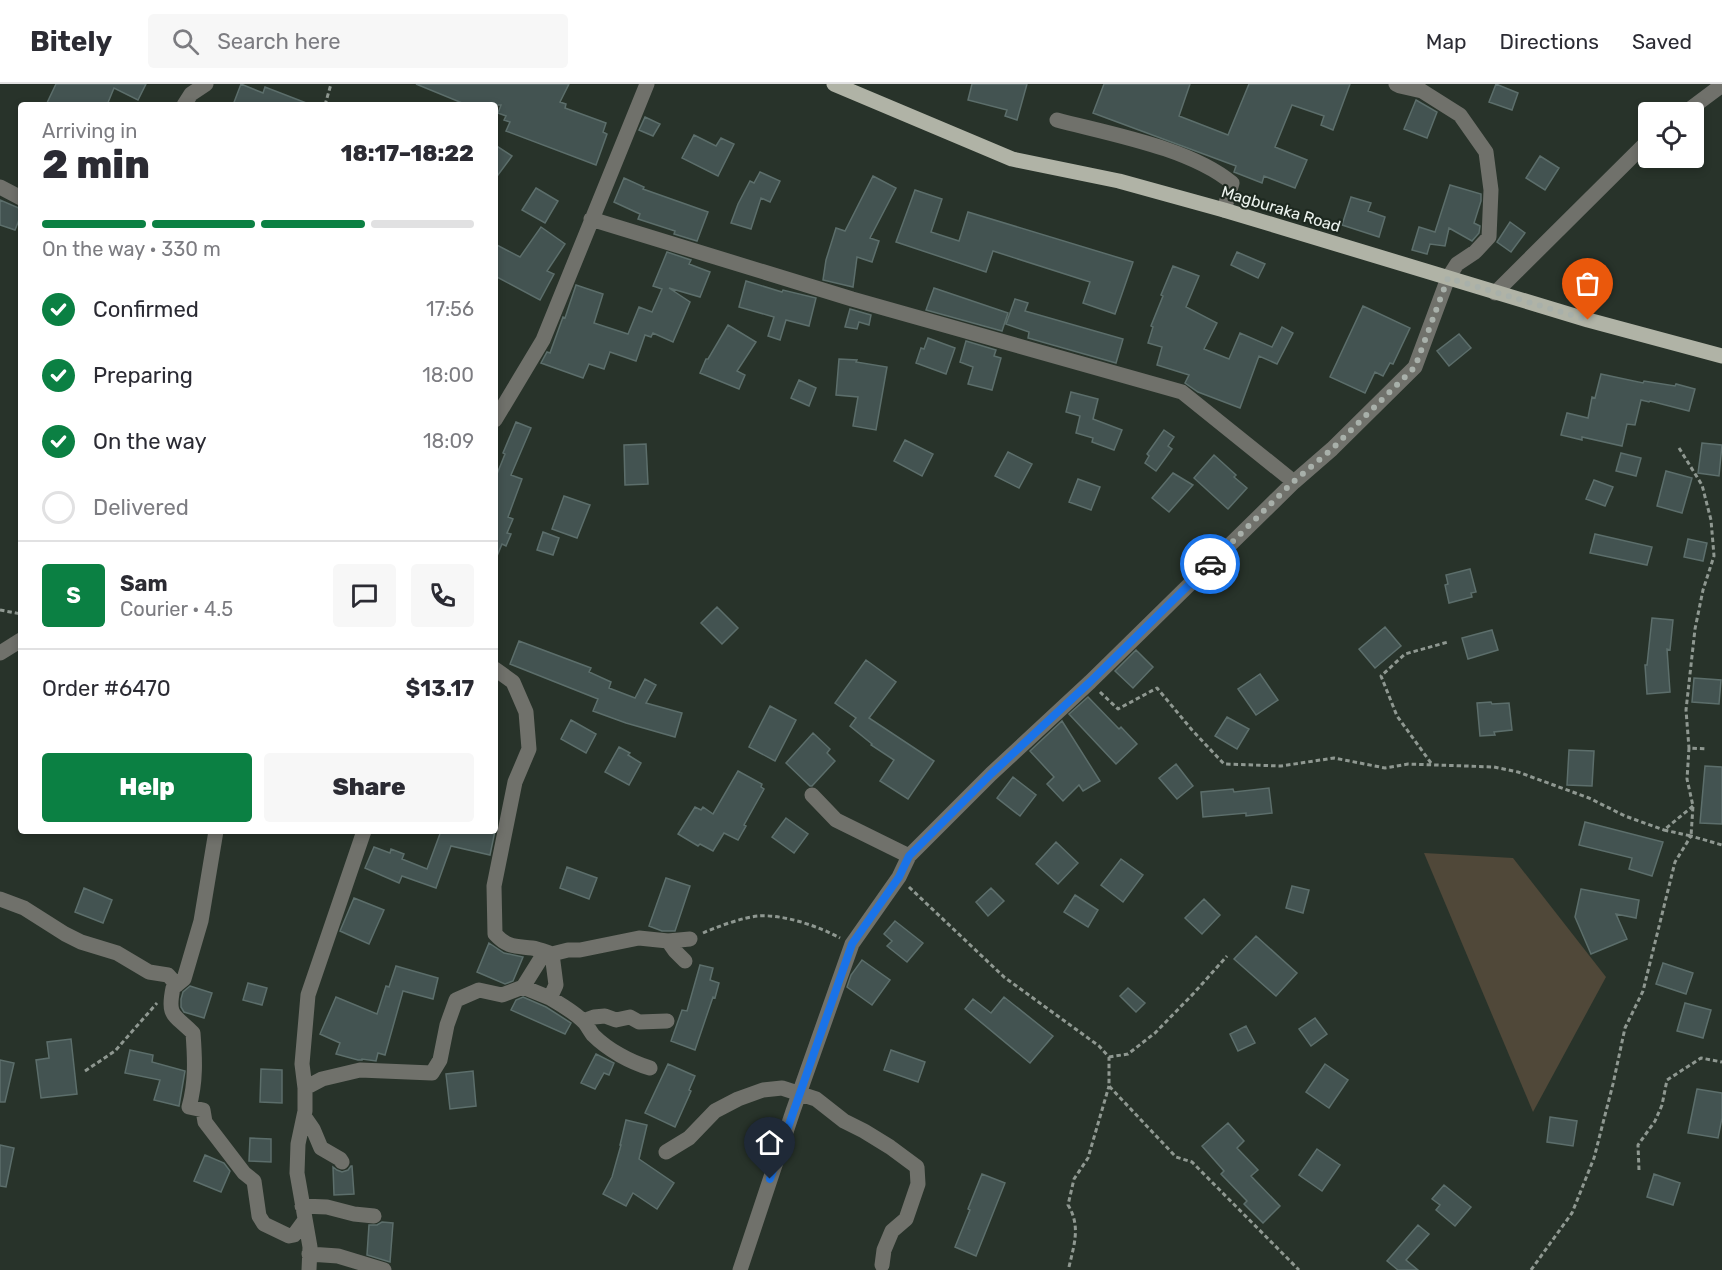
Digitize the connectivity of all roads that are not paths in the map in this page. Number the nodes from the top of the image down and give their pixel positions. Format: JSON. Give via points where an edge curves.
{"nodes":[{"id":1,"x":206,"y":84,"type":"edge"},
{"id":2,"x":647,"y":84,"type":"edge"},
{"id":3,"x":834,"y":84,"type":"edge"},
{"id":4,"x":1396,"y":84,"type":"edge"},
{"id":5,"x":1722,"y":85,"type":"edge"},
{"id":6,"x":186,"y":102,"type":"edge"},
{"id":7,"x":1699,"y":102,"type":"edge"},
{"id":8,"x":1057,"y":120,"type":"dead end"},
{"id":9,"x":1638,"y":151,"type":"edge"},
{"id":10,"x":0,"y":187,"type":"edge"},
{"id":11,"x":18,"y":196,"type":"edge"},
{"id":12,"x":1224,"y":210,"type":"junction"},
{"id":13,"x":591,"y":219,"type":"junction"},
{"id":14,"x":1448,"y":278,"type":"junction"},
{"id":15,"x":1495,"y":293,"type":"junction"},
{"id":16,"x":1722,"y":356,"type":"edge"},
{"id":17,"x":498,"y":414,"type":"edge"},
{"id":18,"x":1293,"y":482,"type":"junction"},
{"id":19,"x":18,"y":642,"type":"edge"},
{"id":20,"x":0,"y":653,"type":"edge"},
{"id":21,"x":498,"y":671,"type":"edge"},
{"id":22,"x":812,"y":795,"type":"dead end"},
{"id":23,"x":216,"y":834,"type":"edge"},
{"id":24,"x":363,"y":834,"type":"edge"},
{"id":25,"x":909,"y":856,"type":"junction"},
{"id":26,"x":0,"y":899,"type":"edge"},
{"id":27,"x":690,"y":939,"type":"road end"},
{"id":28,"x":668,"y":940,"type":"junction"},
{"id":29,"x":552,"y":954,"type":"junction"},
{"id":30,"x":685,"y":961,"type":"dead end"},
{"id":31,"x":175,"y":986,"type":"junction"},
{"id":32,"x":523,"y":987,"type":"junction"},
{"id":33,"x":550,"y":998,"type":"junction"},
{"id":34,"x":583,"y":1021,"type":"junction"},
{"id":35,"x":667,"y":1021,"type":"dead end"},
{"id":36,"x":650,"y":1068,"type":"dead end"},
{"id":37,"x":305,"y":1088,"type":"junction"},
{"id":38,"x":799,"y":1093,"type":"junction"},
{"id":39,"x":304,"y":1116,"type":"junction"},
{"id":40,"x":666,"y":1152,"type":"dead end"},
{"id":41,"x":342,"y":1162,"type":"dead end"},
{"id":42,"x":303,"y":1213,"type":"junction"},
{"id":43,"x":374,"y":1216,"type":"dead end"},
{"id":44,"x":309,"y":1254,"type":"junction"},
{"id":45,"x":882,"y":1265,"type":"dead end"},
{"id":46,"x":309,"y":1270,"type":"edge"},
{"id":47,"x":384,"y":1270,"type":"edge"},
{"id":48,"x":740,"y":1270,"type":"edge"}],
"edges":[{"from":1,"to":6,"type":"street"},
{"from":2,"to":13,"type":"street"},
{"from":3,"to":12,"type":"main road","name":"Magburaka Road","via":[[1012,159],[1119,181]]},
{"from":4,"to":14,"type":"street","via":[[1422,91],[1460,115],[1486,152],[1491,190],[1489,237],[1457,264]]},
{"from":5,"to":7,"type":"street"},
{"from":8,"to":12,"type":"street","via":[[1164,148],[1214,169],[1232,183]]},
{"from":9,"to":15,"type":"street"},
{"from":10,"to":11,"type":"street"},
{"from":12,"to":14,"type":"main road","name":"Magburaka Road"},
{"from":13,"to":17,"type":"street","via":[[543,340]]},
{"from":13,"to":18,"type":"street","via":[[852,300],[1182,392]]},
{"from":14,"to":15,"type":"main road","name":"Magburaka Road"},
{"from":14,"to":18,"type":"street","via":[[1415,367]]},
{"from":15,"to":16,"type":"main road","name":"Magburaka Road"},
{"from":18,"to":25,"type":"street"},
{"from":19,"to":20,"type":"street"},
{"from":21,"to":29,"type":"street","via":[[513,682],[526,712],[529,749],[515,782],[494,886],[495,934],[504,944]]},
{"from":22,"to":25,"type":"street","via":[[836,820]]},
{"from":23,"to":31,"type":"street","via":[[201,921],[184,979]]},
{"from":24,"to":37,"type":"street","via":[[308,995],[303,1054]]},
{"from":25,"to":38,"type":"street","via":[[899,877],[852,944]]},
{"from":26,"to":31,"type":"street","via":[[24,908],[81,942],[117,953],[149,972],[168,975]]},
{"from":27,"to":28,"type":"street"},
{"from":28,"to":29,"type":"street","via":[[639,938]]},
{"from":28,"to":30,"type":"street"},
{"from":29,"to":32,"type":"street","via":[[543,955]]},
{"from":29,"to":33,"type":"street","via":[[556,985]]},
{"from":31,"to":42,"type":"street","via":[[170,1004],[172,1015],[194,1033],[196,1065],[189,1107],[202,1110],[205,1122],[254,1181],[259,1216],[264,1224],[294,1235]]},
{"from":32,"to":33,"type":"street"},
{"from":32,"to":37,"type":"street","via":[[502,994],[479,990],[456,1000],[440,1060],[432,1074],[360,1070],[322,1079]]},
{"from":33,"to":34,"type":"street"},
{"from":34,"to":35,"type":"street","via":[[605,1016],[616,1020],[630,1017],[639,1022]]},
{"from":34,"to":36,"type":"street","via":[[606,1046]]},
{"from":37,"to":39,"type":"street"},
{"from":38,"to":40,"type":"street","via":[[782,1088],[738,1099],[715,1111],[689,1138]]},
{"from":38,"to":45,"type":"street","via":[[816,1100],[917,1167],[918,1184],[906,1219],[892,1231]]},
{"from":38,"to":48,"type":"street"},
{"from":39,"to":41,"type":"street","via":[[321,1148]]},
{"from":39,"to":42,"type":"street","via":[[297,1173]]},
{"from":42,"to":43,"type":"street","via":[[327,1207]]},
{"from":42,"to":44,"type":"street"},
{"from":44,"to":46,"type":"street"},
{"from":44,"to":47,"type":"street","via":[[338,1256]]}]}
